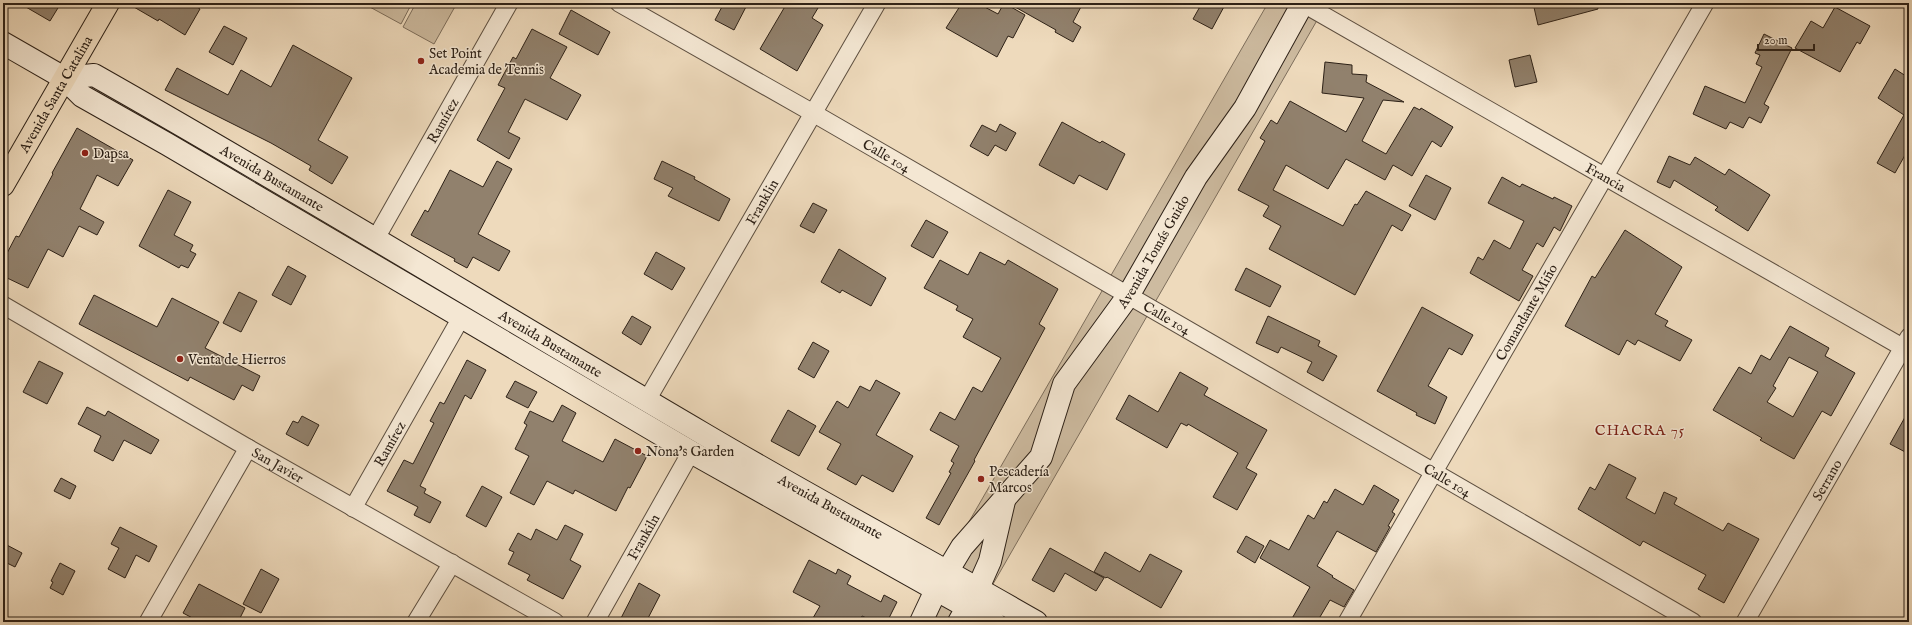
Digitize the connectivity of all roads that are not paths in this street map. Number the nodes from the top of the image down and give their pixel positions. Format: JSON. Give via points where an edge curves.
{"nodes":[{"id":1,"x":108,"y":3,"type":"edge"},
{"id":2,"x":509,"y":3,"type":"edge"},
{"id":3,"x":619,"y":3,"type":"edge"},
{"id":4,"x":877,"y":3,"type":"edge"},
{"id":5,"x":1302,"y":3,"type":"edge"},
{"id":6,"x":1705,"y":3,"type":"edge"},
{"id":7,"x":3,"y":43,"type":"edge"},
{"id":8,"x":64,"y":78,"type":"junction"},
{"id":9,"x":813,"y":113,"type":"junction"},
{"id":10,"x":178,"y":123,"type":"junction"},
{"id":11,"x":167,"y":144,"type":"junction"},
{"id":12,"x":1605,"y":177,"type":"junction"},
{"id":13,"x":3,"y":185,"type":"edge"},
{"id":14,"x":376,"y":238,"type":"junction"},
{"id":15,"x":1128,"y":296,"type":"junction"},
{"id":16,"x":3,"y":305,"type":"edge"},
{"id":17,"x":462,"y":316,"type":"junction"},
{"id":18,"x":1907,"y":345,"type":"edge"},
{"id":19,"x":647,"y":400,"type":"junction"},
{"id":20,"x":248,"y":448,"type":"junction"},
{"id":21,"x":692,"y":452,"type":"junction"},
{"id":22,"x":1434,"y":472,"type":"junction"},
{"id":23,"x":1005,"y":496,"type":"junction"},
{"id":24,"x":353,"y":508,"type":"junction"},
{"id":25,"x":452,"y":563,"type":"junction"},
{"id":26,"x":948,"y":571,"type":"junction"},
{"id":27,"x":978,"y":588,"type":"junction"},
{"id":28,"x":936,"y":590,"type":"junction"},
{"id":29,"x":963,"y":615,"type":"edge"},
{"id":30,"x":148,"y":622,"type":"edge"},
{"id":31,"x":416,"y":622,"type":"edge"},
{"id":32,"x":555,"y":622,"type":"edge"},
{"id":33,"x":594,"y":622,"type":"edge"},
{"id":34,"x":921,"y":622,"type":"edge"},
{"id":35,"x":994,"y":622,"type":"edge"},
{"id":36,"x":1036,"y":622,"type":"edge"},
{"id":37,"x":1347,"y":622,"type":"edge"},
{"id":38,"x":1693,"y":622,"type":"edge"},
{"id":39,"x":1745,"y":622,"type":"edge"}],
"edges":[{"from":1,"to":8,"type":"main road","name":"Avenida Santa Catalina"},
{"from":2,"to":14,"type":"street","name":"Ramírez"},
{"from":3,"to":9,"type":"street","name":"Calle 104"},
{"from":4,"to":9,"type":"street","name":"Franklin"},
{"from":5,"to":12,"type":"street","name":"Francia"},
{"from":5,"to":15,"type":"main road","name":"Avenida Tomás Guido","via":[[1245,108],[1196,177]]},
{"from":6,"to":12,"type":"street","name":"Comandante Miño"},
{"from":7,"to":8,"type":"main road","name":"Avenida Bustamante"},
{"from":8,"to":10,"type":"main road","name":"Avenida Bustamante","via":[[94,75]]},
{"from":8,"to":11,"type":"main road","name":"Avenida Bustamante","via":[[82,96]]},
{"from":8,"to":13,"type":"main road","name":"Avenida Santa Catalina"},
{"from":9,"to":15,"type":"street","name":"Calle 104"},
{"from":9,"to":19,"type":"street","name":"Franklin"},
{"from":10,"to":11,"type":"street"},
{"from":10,"to":14,"type":"main road","name":"Avenida Bustamante"},
{"from":11,"to":17,"type":"main road","name":"Avenida Bustamante"},
{"from":12,"to":18,"type":"street","name":"Francia"},
{"from":12,"to":22,"type":"street","name":"Comandante Miño"},
{"from":14,"to":19,"type":"main road","name":"Avenida Bustamante","via":[[472,298]]},
{"from":15,"to":22,"type":"street","name":"Calle 104"},
{"from":15,"to":23,"type":"main road","name":"Avenida Tomás Guido","via":[[1064,384],[1040,457]]},
{"from":16,"to":20,"type":"street","name":"San Javier"},
{"from":17,"to":21,"type":"main road","name":"Avenida Bustamante"},
{"from":17,"to":24,"type":"street","name":"Ramírez"},
{"from":18,"to":39,"type":"street","name":"Serrano"},
{"from":19,"to":26,"type":"main road","name":"Avenida Bustamante","via":[[702,434]]},
{"from":20,"to":24,"type":"street","name":"San Javier"},
{"from":20,"to":30,"type":"street"},
{"from":21,"to":28,"type":"main road","name":"Avenida Bustamante"},
{"from":21,"to":33,"type":"street","name":"Frankiln"},
{"from":22,"to":37,"type":"street","name":"Comandante Miño"},
{"from":22,"to":38,"type":"street","name":"Calle 104"},
{"from":23,"to":26,"type":"main road","name":"Avenida Tomás Guido","via":[[962,547]]},
{"from":23,"to":27,"type":"main road","name":"Avenida Tomás Guido","via":[[990,561]]},
{"from":24,"to":25,"type":"street","name":"San Javier"},
{"from":25,"to":31,"type":"street"},
{"from":25,"to":32,"type":"street","name":"San Javier"},
{"from":26,"to":27,"type":"main road","name":"Avenida Bustamante"},
{"from":26,"to":28,"type":"main road","name":"Avenida Tomás Guido"},
{"from":27,"to":29,"type":"main road","name":"Avenida Tomás Guido"},
{"from":27,"to":36,"type":"main road","name":"Avenida Bustamante"},
{"from":28,"to":29,"type":"main road","name":"Avenida Bustamante"},
{"from":28,"to":34,"type":"main road","name":"Avenida Tomás Guido"},
{"from":29,"to":35,"type":"main road","name":"Avenida Bustamante"}]}
